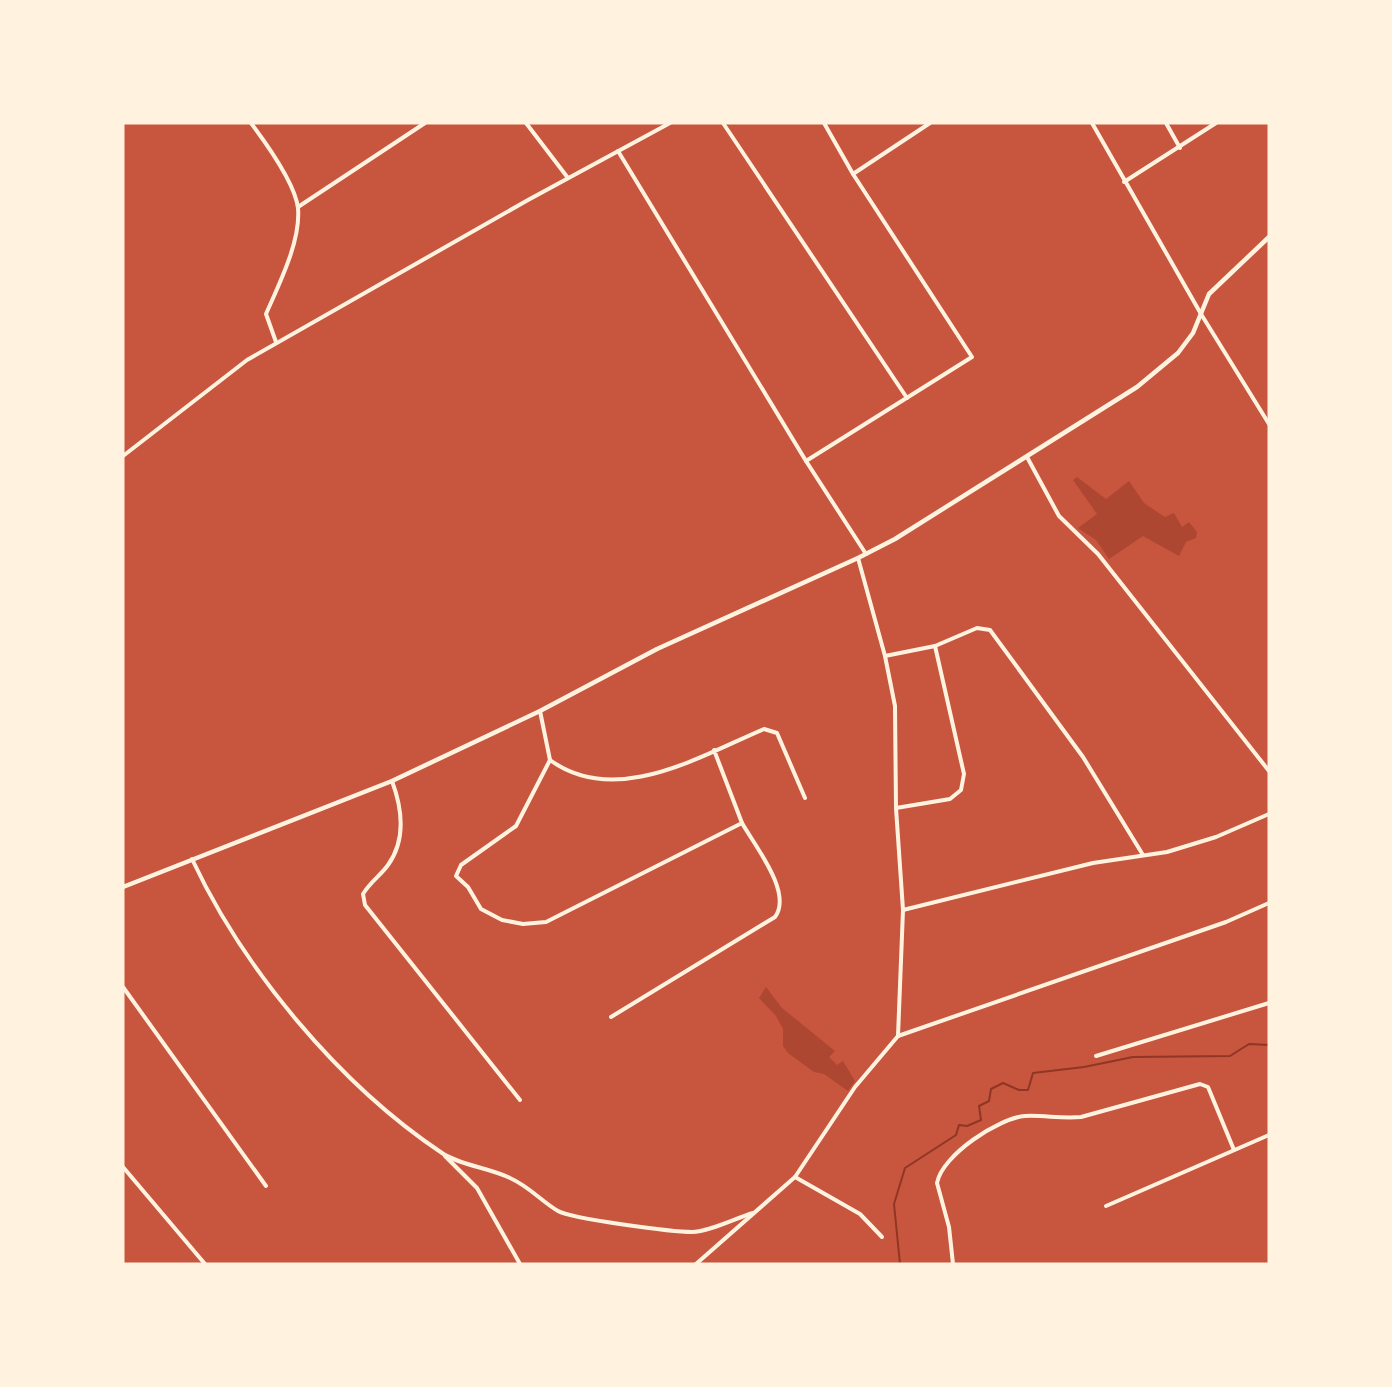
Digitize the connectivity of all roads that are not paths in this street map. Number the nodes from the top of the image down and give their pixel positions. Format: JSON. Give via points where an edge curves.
{"nodes":[{"id":1,"x":251,"y":123,"type":"edge"},
{"id":2,"x":425,"y":123,"type":"edge"},
{"id":3,"x":526,"y":123,"type":"edge"},
{"id":4,"x":670,"y":123,"type":"edge"},
{"id":5,"x":723,"y":123,"type":"edge"},
{"id":6,"x":824,"y":123,"type":"edge"},
{"id":7,"x":930,"y":123,"type":"edge"},
{"id":8,"x":1092,"y":123,"type":"edge"},
{"id":9,"x":1166,"y":123,"type":"edge"},
{"id":10,"x":1216,"y":123,"type":"edge"},
{"id":11,"x":1180,"y":148,"type":"junction"},
{"id":12,"x":618,"y":151,"type":"junction"},
{"id":13,"x":853,"y":174,"type":"junction"},
{"id":14,"x":568,"y":178,"type":"junction"},
{"id":15,"x":1124,"y":182,"type":"junction"},
{"id":16,"x":298,"y":207,"type":"junction"},
{"id":17,"x":1269,"y":237,"type":"edge"},
{"id":18,"x":1201,"y":314,"type":"junction"},
{"id":19,"x":276,"y":342,"type":"junction"},
{"id":20,"x":907,"y":398,"type":"junction"},
{"id":21,"x":1269,"y":424,"type":"edge"},
{"id":22,"x":123,"y":456,"type":"edge"},
{"id":23,"x":1027,"y":457,"type":"junction"},
{"id":24,"x":806,"y":461,"type":"junction"},
{"id":25,"x":866,"y":554,"type":"junction"},
{"id":26,"x":858,"y":558,"type":"junction"},
{"id":27,"x":936,"y":646,"type":"junction"},
{"id":28,"x":885,"y":656,"type":"junction"},
{"id":29,"x":540,"y":711,"type":"junction"},
{"id":30,"x":714,"y":750,"type":"junction"},
{"id":31,"x":550,"y":760,"type":"junction"},
{"id":32,"x":1269,"y":771,"type":"edge"},
{"id":33,"x":393,"y":781,"type":"junction"},
{"id":34,"x":805,"y":798,"type":"dead end"},
{"id":35,"x":896,"y":808,"type":"junction"},
{"id":36,"x":1269,"y":814,"type":"edge"},
{"id":37,"x":742,"y":823,"type":"junction"},
{"id":38,"x":1143,"y":855,"type":"junction"},
{"id":39,"x":192,"y":859,"type":"junction"},
{"id":40,"x":123,"y":887,"type":"edge"},
{"id":41,"x":1269,"y":903,"type":"edge"},
{"id":42,"x":903,"y":910,"type":"junction"},
{"id":43,"x":123,"y":987,"type":"edge"},
{"id":44,"x":1269,"y":1003,"type":"edge"},
{"id":45,"x":611,"y":1017,"type":"dead end"},
{"id":46,"x":898,"y":1036,"type":"junction"},
{"id":47,"x":1096,"y":1056,"type":"dead end"},
{"id":48,"x":520,"y":1100,"type":"dead end"},
{"id":49,"x":1269,"y":1135,"type":"edge"},
{"id":50,"x":1234,"y":1150,"type":"junction"},
{"id":51,"x":444,"y":1155,"type":"junction"},
{"id":52,"x":123,"y":1167,"type":"edge"},
{"id":53,"x":795,"y":1177,"type":"junction"},
{"id":54,"x":266,"y":1186,"type":"dead end"},
{"id":55,"x":1106,"y":1206,"type":"dead end"},
{"id":56,"x":753,"y":1213,"type":"junction"},
{"id":57,"x":882,"y":1237,"type":"dead end"},
{"id":58,"x":205,"y":1264,"type":"edge"},
{"id":59,"x":520,"y":1264,"type":"edge"},
{"id":60,"x":696,"y":1264,"type":"edge"},
{"id":61,"x":953,"y":1264,"type":"edge"}],
"edges":[{"from":1,"to":16,"type":"street","via":[[277,157]]},
{"from":2,"to":16,"type":"street"},
{"from":3,"to":14,"type":"street"},
{"from":4,"to":12,"type":"street"},
{"from":5,"to":20,"type":"street"},
{"from":6,"to":13,"type":"street"},
{"from":7,"to":13,"type":"street"},
{"from":8,"to":15,"type":"street"},
{"from":9,"to":11,"type":"street"},
{"from":10,"to":11,"type":"street"},
{"from":11,"to":15,"type":"street"},
{"from":12,"to":14,"type":"street"},
{"from":12,"to":24,"type":"street"},
{"from":13,"to":20,"type":"street","via":[[972,357]]},
{"from":14,"to":19,"type":"street"},
{"from":15,"to":18,"type":"street"},
{"from":16,"to":19,"type":"street","via":[[293,247],[266,315]]},
{"from":17,"to":18,"type":"street","via":[[1218,283]]},
{"from":18,"to":21,"type":"street"},
{"from":18,"to":23,"type":"street","via":[[1187,342],[1165,365]]},
{"from":19,"to":22,"type":"street"},
{"from":20,"to":24,"type":"street"},
{"from":23,"to":25,"type":"street"},
{"from":23,"to":32,"type":"street","via":[[1059,516],[1098,554]]},
{"from":24,"to":25,"type":"street"},
{"from":25,"to":26,"type":"street"},
{"from":26,"to":28,"type":"street"},
{"from":26,"to":29,"type":"street","via":[[657,649]]},
{"from":27,"to":28,"type":"street"},
{"from":27,"to":35,"type":"street","via":[[964,774],[961,790],[950,799]]},
{"from":27,"to":38,"type":"street","via":[[977,628],[990,630],[1083,757]]},
{"from":28,"to":35,"type":"street","via":[[895,706]]},
{"from":29,"to":31,"type":"street"},
{"from":29,"to":33,"type":"street"},
{"from":30,"to":31,"type":"street","via":[[635,779],[586,777],[564,770]]},
{"from":30,"to":34,"type":"street","via":[[771,729],[777,733]]},
{"from":30,"to":37,"type":"street"},
{"from":31,"to":37,"type":"street","via":[[516,826],[461,865],[456,876],[481,909],[502,920],[523,924],[546,922]]},
{"from":33,"to":39,"type":"street"},
{"from":33,"to":48,"type":"street","via":[[400,810],[400,837],[387,866],[363,894],[365,905]]},
{"from":35,"to":42,"type":"street"},
{"from":36,"to":38,"type":"street","via":[[1216,837]]},
{"from":37,"to":45,"type":"street","via":[[781,891],[782,909],[775,917]]},
{"from":38,"to":42,"type":"street","via":[[1093,863]]},
{"from":39,"to":40,"type":"street"},
{"from":39,"to":51,"type":"street","via":[[224,919],[310,1038],[412,1132]]},
{"from":41,"to":46,"type":"street","via":[[1226,922]]},
{"from":42,"to":46,"type":"street"},
{"from":43,"to":54,"type":"street"},
{"from":44,"to":47,"type":"street"},
{"from":46,"to":53,"type":"street","via":[[855,1087]]},
{"from":49,"to":50,"type":"street"},
{"from":50,"to":55,"type":"street"},
{"from":50,"to":61,"type":"street","via":[[1208,1087],[1200,1084],[1081,1117],[1024,1116],[999,1125],[958,1151],[945,1165],[937,1183],[949,1227]]},
{"from":51,"to":56,"type":"street","via":[[529,1187],[559,1212],[694,1232]]},
{"from":51,"to":59,"type":"street","via":[[477,1188]]},
{"from":52,"to":58,"type":"street"},
{"from":53,"to":56,"type":"street"},
{"from":53,"to":57,"type":"street","via":[[860,1214]]},
{"from":56,"to":60,"type":"street"}]}
